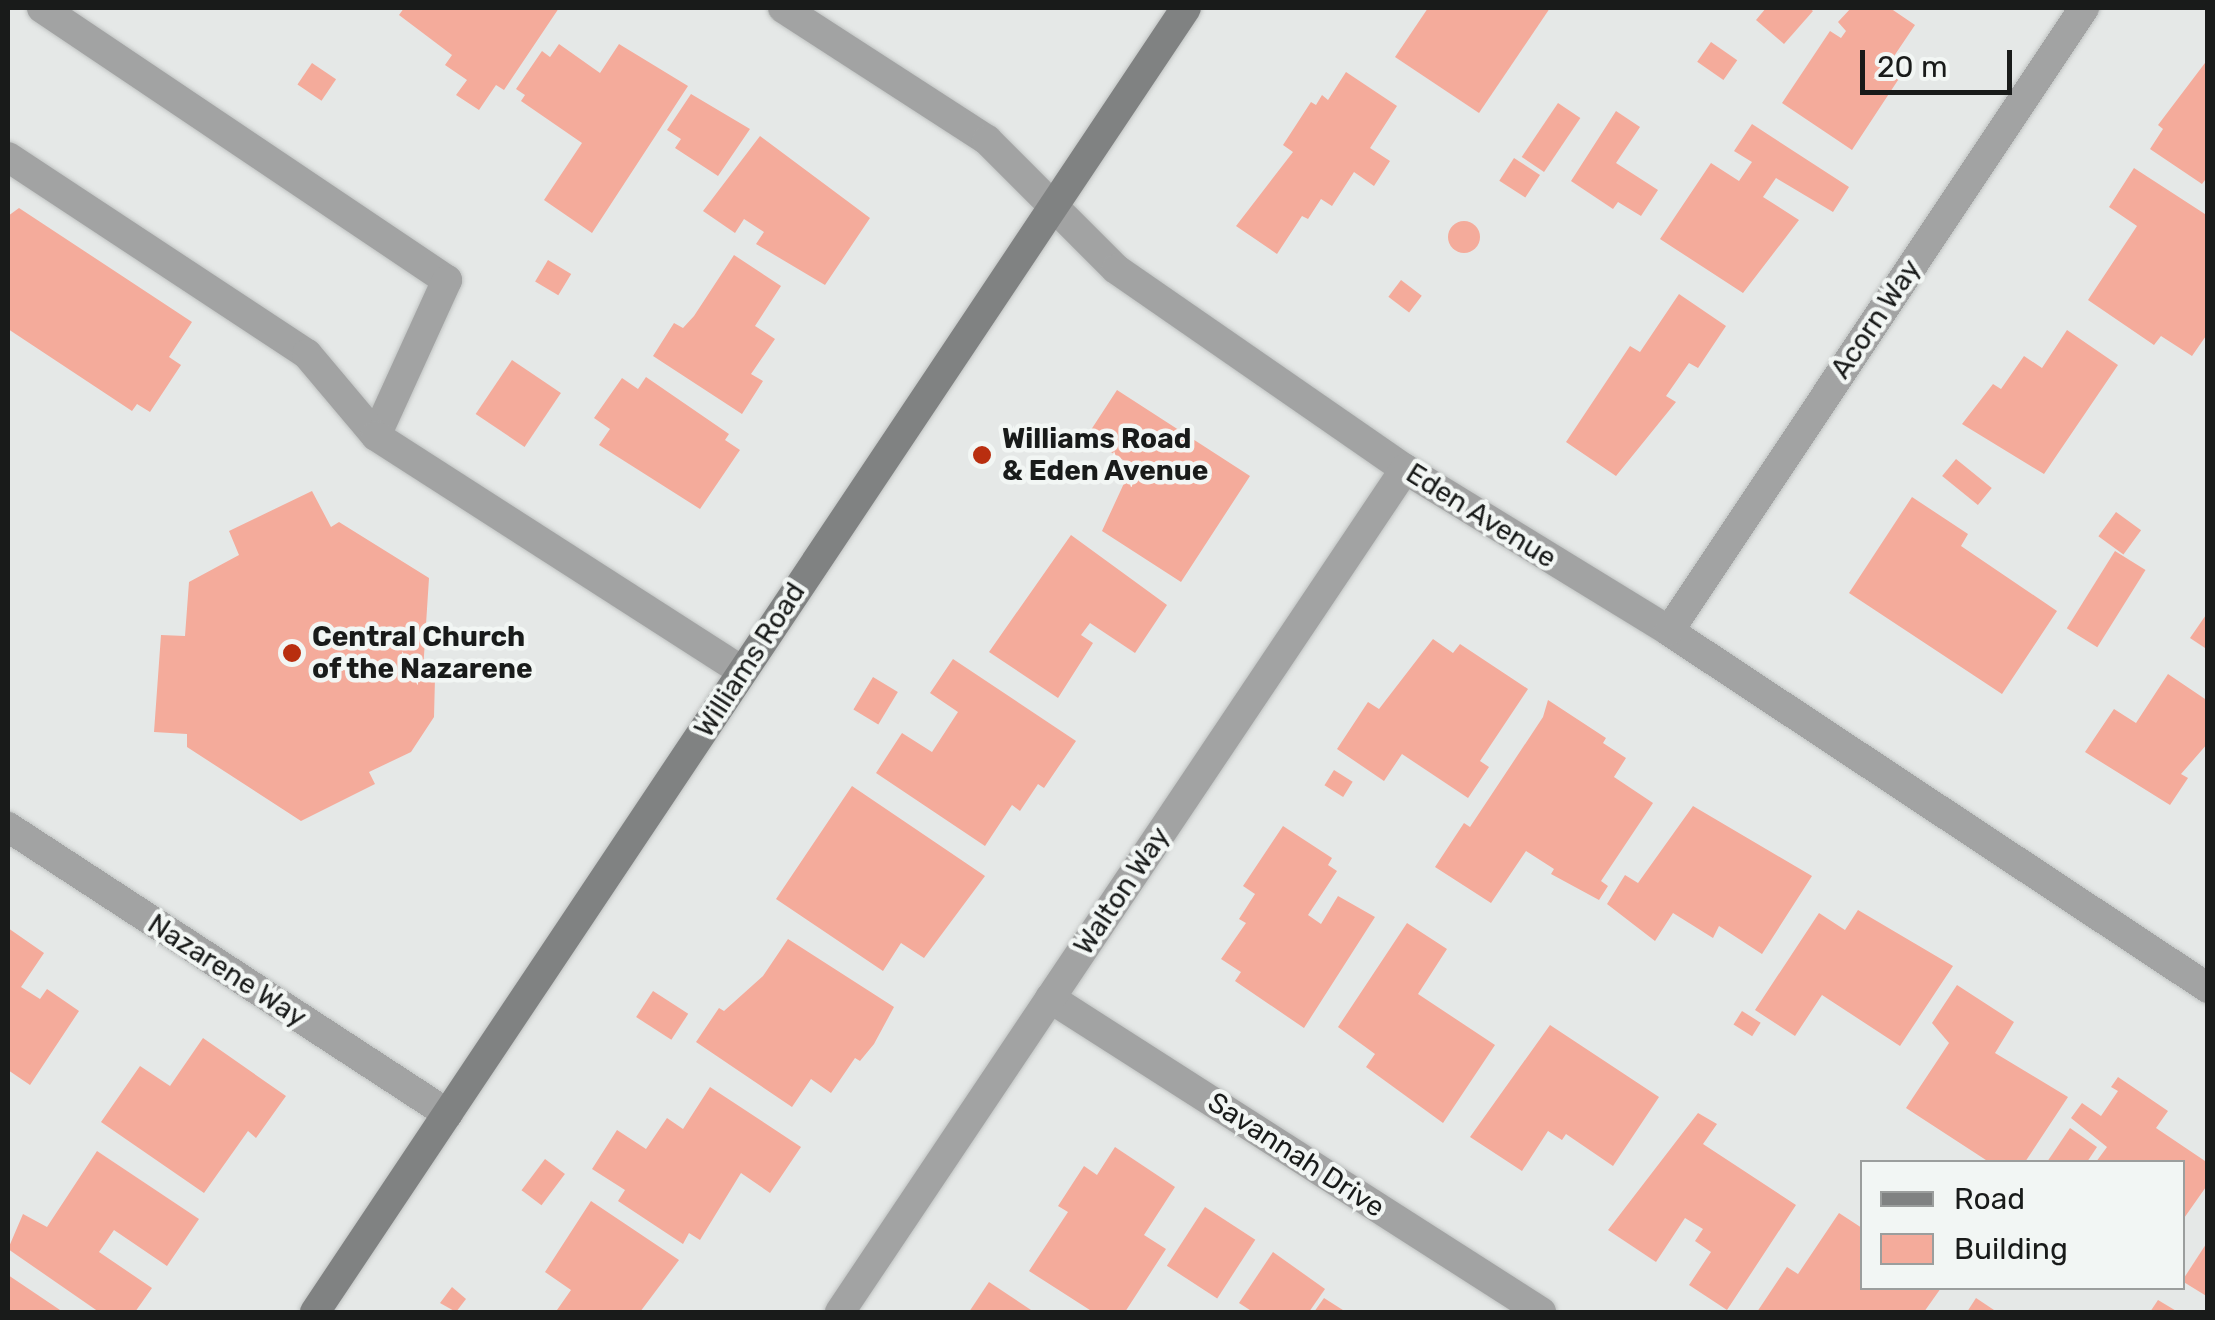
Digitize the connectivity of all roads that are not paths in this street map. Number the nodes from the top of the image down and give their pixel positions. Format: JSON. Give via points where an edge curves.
{"nodes":[{"id":1,"x":42,"y":8,"type":"edge"},
{"id":2,"x":783,"y":8,"type":"edge"},
{"id":3,"x":1186,"y":8,"type":"edge"},
{"id":4,"x":2084,"y":8,"type":"edge"},
{"id":5,"x":8,"y":158,"type":"edge"},
{"id":6,"x":1055,"y":207,"type":"junction"},
{"id":7,"x":376,"y":436,"type":"junction"},
{"id":8,"x":1405,"y":469,"type":"junction"},
{"id":9,"x":1668,"y":631,"type":"junction"},
{"id":10,"x":742,"y":671,"type":"junction"},
{"id":11,"x":8,"y":827,"type":"edge"},
{"id":12,"x":2208,"y":988,"type":"edge"},
{"id":13,"x":1050,"y":998,"type":"junction"},
{"id":14,"x":448,"y":1114,"type":"junction"},
{"id":15,"x":315,"y":1312,"type":"edge"},
{"id":16,"x":840,"y":1312,"type":"edge"},
{"id":17,"x":1541,"y":1312,"type":"edge"}],
"edges":[{"from":1,"to":7,"type":"street","via":[[448,280]]},
{"from":2,"to":6,"type":"street","name":"Eden Avenue","via":[[987,140]]},
{"from":3,"to":6,"type":"street","name":"Williams Road"},
{"from":4,"to":9,"type":"street","name":"Acorn Way"},
{"from":5,"to":7,"type":"street","via":[[307,354]]},
{"from":6,"to":8,"type":"street","name":"Eden Avenue","via":[[1116,269]]},
{"from":6,"to":10,"type":"street","name":"Williams Road"},
{"from":7,"to":10,"type":"street"},
{"from":8,"to":9,"type":"street","name":"Eden Avenue"},
{"from":8,"to":13,"type":"street","name":"Walton Way"},
{"from":9,"to":12,"type":"street","name":"Eden Avenue"},
{"from":10,"to":14,"type":"street","name":"Williams Road"},
{"from":11,"to":14,"type":"street","name":"Nazarene Way"},
{"from":13,"to":16,"type":"street","name":"Walton Way"},
{"from":13,"to":17,"type":"street","name":"Savannah Drive"},
{"from":14,"to":15,"type":"street","name":"Williams Road"}]}
